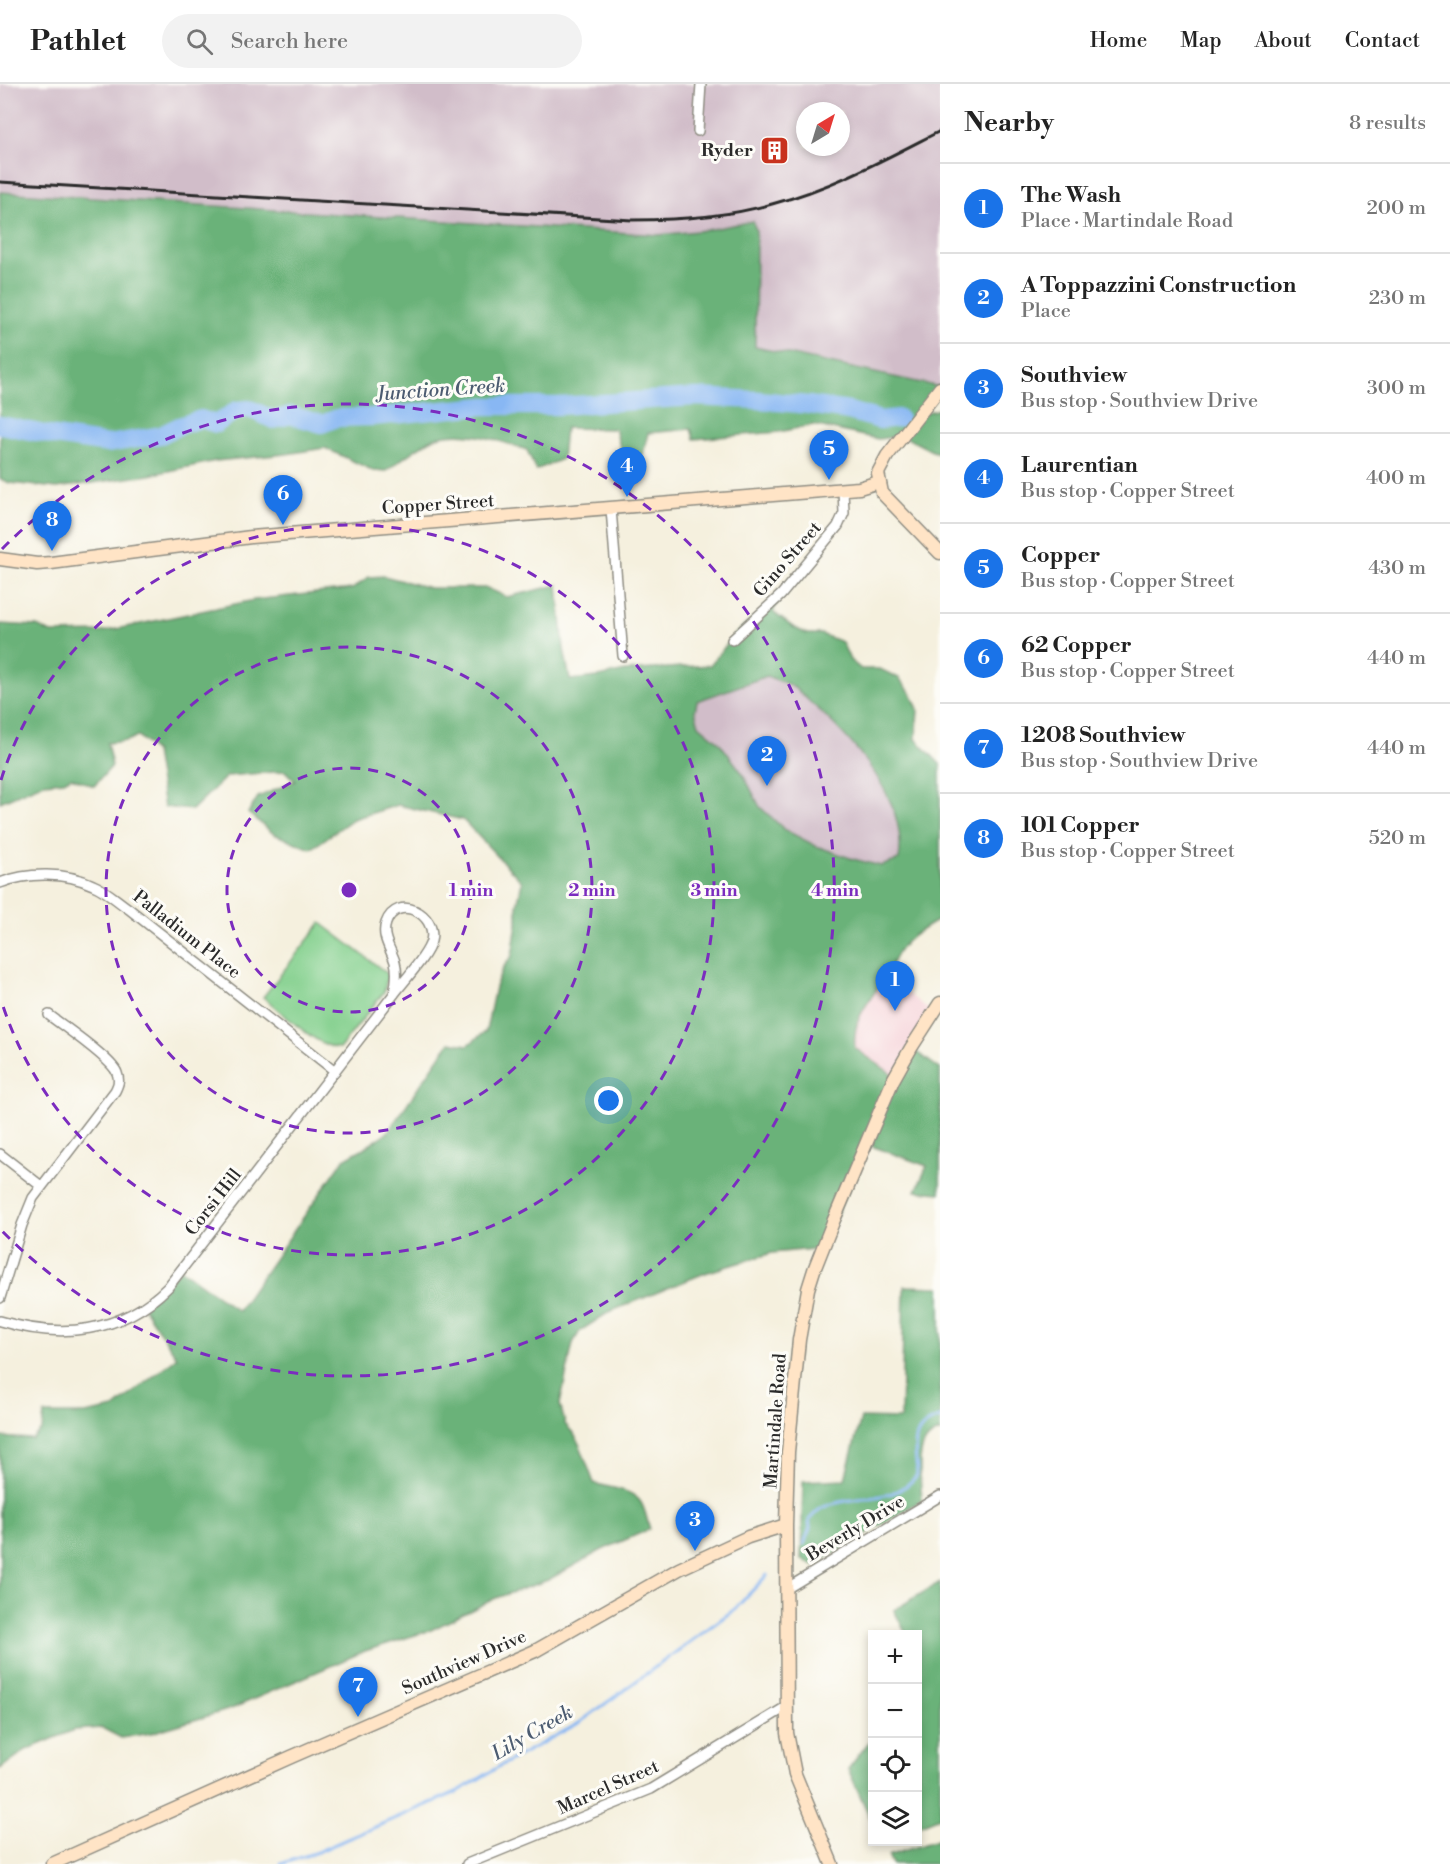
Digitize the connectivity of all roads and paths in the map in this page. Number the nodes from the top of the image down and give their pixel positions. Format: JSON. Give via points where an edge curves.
{"nodes":[{"id":1,"x":701,"y":84,"type":"edge"},
{"id":2,"x":698,"y":131,"type":"dead end"},
{"id":3,"x":940,"y":388,"type":"edge"},
{"id":4,"x":879,"y":483,"type":"junction"},
{"id":5,"x":843,"y":489,"type":"junction"},
{"id":6,"x":611,"y":509,"type":"junction"},
{"id":7,"x":940,"y":553,"type":"edge"},
{"id":8,"x":0,"y":559,"type":"edge"},
{"id":9,"x":732,"y":640,"type":"dead end"},
{"id":10,"x":623,"y":656,"type":"dead end"},
{"id":11,"x":0,"y":883,"type":"edge"},
{"id":12,"x":394,"y":994,"type":"junction"},
{"id":13,"x":940,"y":1003,"type":"edge"},
{"id":14,"x":49,"y":1015,"type":"dead end"},
{"id":15,"x":335,"y":1071,"type":"junction"},
{"id":16,"x":0,"y":1154,"type":"edge"},
{"id":17,"x":41,"y":1186,"type":"junction"},
{"id":18,"x":0,"y":1298,"type":"edge"},
{"id":19,"x":0,"y":1321,"type":"edge"},
{"id":20,"x":940,"y":1496,"type":"edge"},
{"id":21,"x":786,"y":1525,"type":"junction"},
{"id":22,"x":786,"y":1589,"type":"junction"},
{"id":23,"x":786,"y":1707,"type":"junction"},
{"id":24,"x":52,"y":1864,"type":"edge"},
{"id":25,"x":467,"y":1864,"type":"edge"},
{"id":26,"x":832,"y":1864,"type":"edge"}],
"edges":[{"from":1,"to":2,"type":"street"},
{"from":3,"to":4,"type":"street","via":[[887,456],[878,473]]},
{"from":4,"to":5,"type":"street","name":"Copper Street"},
{"from":4,"to":7,"type":"street","via":[[882,493]]},
{"from":5,"to":6,"type":"street","name":"Copper Street"},
{"from":5,"to":9,"type":"street","name":"Gino Street","via":[[844,513],[838,526],[781,595]]},
{"from":6,"to":8,"type":"street","name":"Copper Street","via":[[251,537],[51,563]]},
{"from":6,"to":10,"type":"street"},
{"from":11,"to":15,"type":"street","name":"Palladium Place","via":[[36,875],[64,876],[93,885],[137,915]]},
{"from":12,"to":12,"type":"street","name":"Corsi Hill","via":[[396,971],[385,937],[386,924],[396,912],[411,908],[425,917],[431,941]]},
{"from":12,"to":15,"type":"street","name":"Corsi Hill"},
{"from":13,"to":21,"type":"street","name":"Martindale Road","via":[[892,1080],[808,1288],[793,1393]]},
{"from":14,"to":17,"type":"street","via":[[107,1061],[119,1083]]},
{"from":15,"to":19,"type":"street","name":"Corsi Hill","via":[[177,1275],[151,1302],[116,1321],[75,1330],[37,1330]]},
{"from":16,"to":17,"type":"street"},
{"from":17,"to":18,"type":"street","via":[[22,1225]]},
{"from":20,"to":22,"type":"street","name":"Beverly Drive"},
{"from":21,"to":22,"type":"street","name":"Martindale Road"},
{"from":21,"to":24,"type":"street","name":"Southview Drive","via":[[748,1537],[679,1569],[535,1651]]},
{"from":22,"to":23,"type":"street","name":"Martindale Road"},
{"from":23,"to":25,"type":"street","name":"Marcel Street","via":[[651,1789]]},
{"from":23,"to":26,"type":"street","name":"Martindale Road","via":[[795,1774]]}]}
